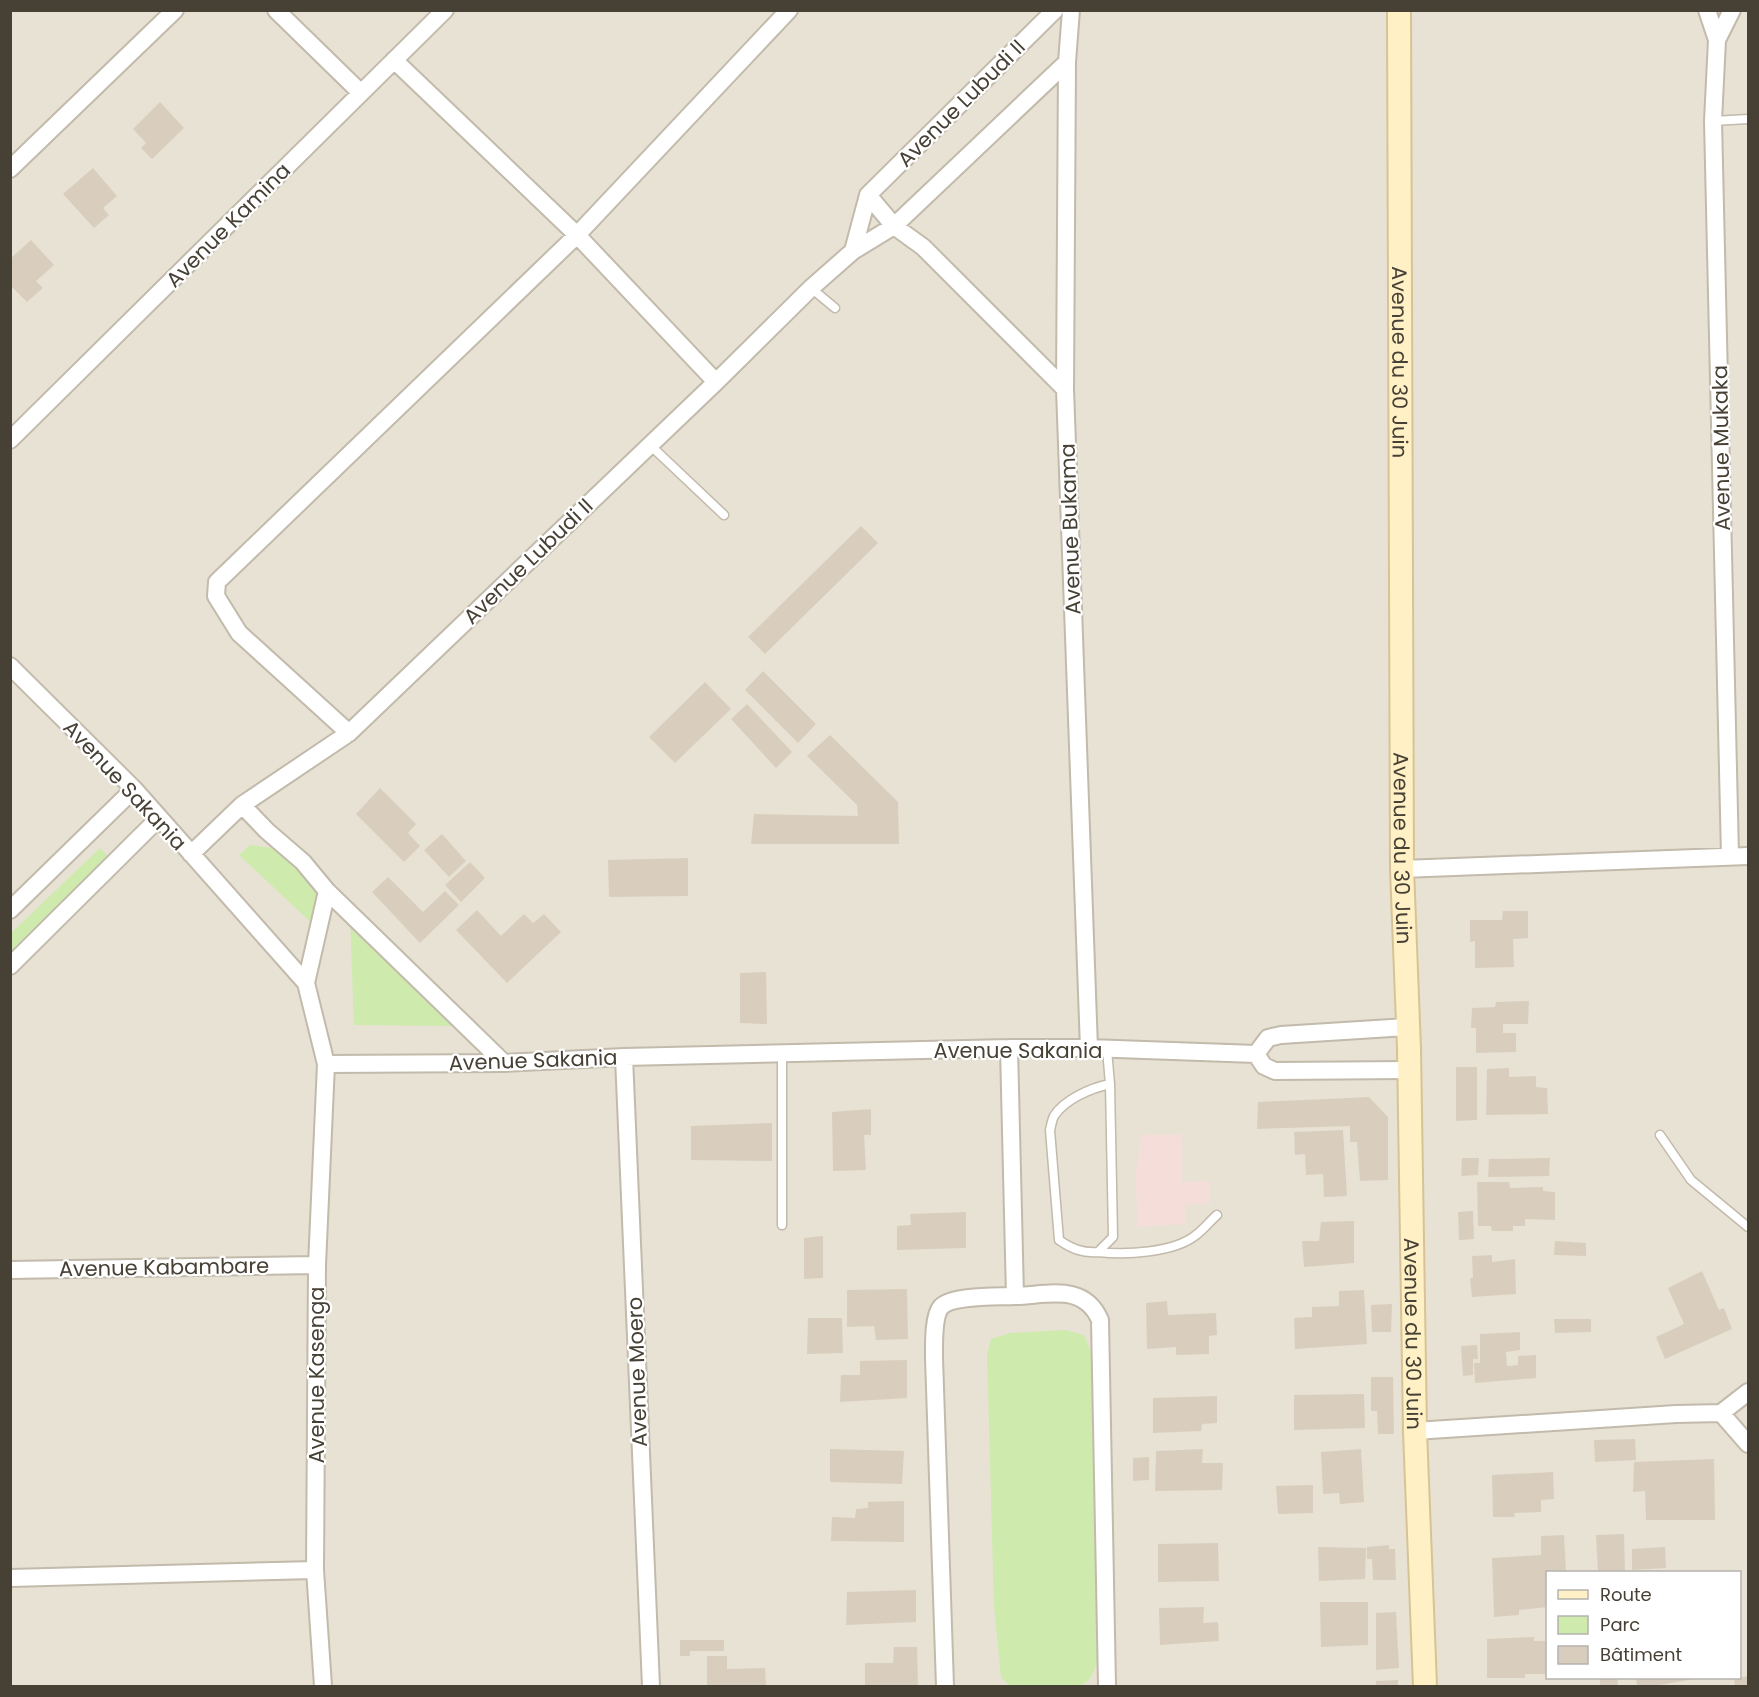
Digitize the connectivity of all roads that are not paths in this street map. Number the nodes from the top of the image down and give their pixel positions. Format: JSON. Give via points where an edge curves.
{"nodes":[{"id":1,"x":175,"y":10,"type":"edge"},
{"id":2,"x":276,"y":10,"type":"edge"},
{"id":3,"x":445,"y":10,"type":"edge"},
{"id":4,"x":789,"y":10,"type":"edge"},
{"id":5,"x":1055,"y":10,"type":"edge"},
{"id":6,"x":1071,"y":10,"type":"edge"},
{"id":7,"x":1399,"y":10,"type":"edge"},
{"id":8,"x":1707,"y":10,"type":"edge"},
{"id":9,"x":1732,"y":10,"type":"edge"},
{"id":10,"x":1717,"y":40,"type":"junction"},
{"id":11,"x":394,"y":60,"type":"junction"},
{"id":12,"x":1067,"y":62,"type":"junction"},
{"id":13,"x":361,"y":93,"type":"junction"},
{"id":14,"x":1749,"y":119,"type":"edge"},
{"id":15,"x":1713,"y":121,"type":"junction"},
{"id":16,"x":10,"y":169,"type":"edge"},
{"id":17,"x":868,"y":195,"type":"junction"},
{"id":18,"x":894,"y":226,"type":"junction"},
{"id":19,"x":577,"y":236,"type":"junction"},
{"id":20,"x":853,"y":251,"type":"junction"},
{"id":21,"x":811,"y":288,"type":"junction"},
{"id":22,"x":835,"y":308,"type":"dead end"},
{"id":23,"x":716,"y":382,"type":"junction"},
{"id":24,"x":1065,"y":389,"type":"junction"},
{"id":25,"x":10,"y":440,"type":"edge"},
{"id":26,"x":650,"y":445,"type":"junction"},
{"id":27,"x":724,"y":514,"type":"dead end"},
{"id":28,"x":10,"y":666,"type":"edge"},
{"id":29,"x":349,"y":733,"type":"junction"},
{"id":30,"x":134,"y":789,"type":"junction"},
{"id":31,"x":243,"y":805,"type":"junction"},
{"id":32,"x":159,"y":818,"type":"junction"},
{"id":33,"x":191,"y":854,"type":"junction"},
{"id":34,"x":1730,"y":856,"type":"junction"},
{"id":35,"x":1749,"y":856,"type":"edge"},
{"id":36,"x":1402,"y":870,"type":"junction"},
{"id":37,"x":327,"y":891,"type":"junction"},
{"id":38,"x":10,"y":910,"type":"edge"},
{"id":39,"x":10,"y":966,"type":"edge"},
{"id":40,"x":306,"y":983,"type":"junction"},
{"id":41,"x":1407,"y":1027,"type":"junction"},
{"id":42,"x":1009,"y":1048,"type":"junction"},
{"id":43,"x":1089,"y":1048,"type":"junction"},
{"id":44,"x":1107,"y":1050,"type":"junction"},
{"id":45,"x":782,"y":1054,"type":"junction"},
{"id":46,"x":1256,"y":1054,"type":"junction"},
{"id":47,"x":624,"y":1057,"type":"junction"},
{"id":48,"x":504,"y":1063,"type":"junction"},
{"id":49,"x":326,"y":1064,"type":"junction"},
{"id":50,"x":1409,"y":1070,"type":"junction"},
{"id":51,"x":1110,"y":1084,"type":"junction"},
{"id":52,"x":1660,"y":1135,"type":"dead end"},
{"id":53,"x":1217,"y":1215,"type":"dead end"},
{"id":54,"x":782,"y":1225,"type":"dead end"},
{"id":55,"x":1749,"y":1227,"type":"edge"},
{"id":56,"x":1098,"y":1252,"type":"junction"},
{"id":57,"x":317,"y":1265,"type":"junction"},
{"id":58,"x":10,"y":1270,"type":"edge"},
{"id":59,"x":1015,"y":1296,"type":"junction"},
{"id":60,"x":1749,"y":1392,"type":"edge"},
{"id":61,"x":1721,"y":1413,"type":"junction"},
{"id":62,"x":1415,"y":1431,"type":"junction"},
{"id":63,"x":1749,"y":1444,"type":"edge"},
{"id":64,"x":315,"y":1570,"type":"junction"},
{"id":65,"x":10,"y":1578,"type":"edge"},
{"id":66,"x":323,"y":1686,"type":"edge"},
{"id":67,"x":651,"y":1686,"type":"edge"},
{"id":68,"x":945,"y":1686,"type":"edge"},
{"id":69,"x":1107,"y":1686,"type":"edge"},
{"id":70,"x":1425,"y":1686,"type":"edge"}],
"edges":[{"from":1,"to":16,"type":"street"},
{"from":2,"to":13,"type":"street"},
{"from":3,"to":11,"type":"street","name":"Avenue Kamina"},
{"from":4,"to":19,"type":"street"},
{"from":5,"to":17,"type":"street","name":"Avenue Lubudi II"},
{"from":6,"to":12,"type":"street","name":"Avenue Bukama"},
{"from":7,"to":36,"type":"street","name":"Avenue du 30 Juin"},
{"from":8,"to":10,"type":"street","name":"Avenue Mukaka"},
{"from":9,"to":10,"type":"street","name":"Avenue Mukaka"},
{"from":10,"to":15,"type":"street","name":"Avenue Mukaka"},
{"from":11,"to":13,"type":"street","name":"Avenue Kamina"},
{"from":11,"to":19,"type":"street"},
{"from":12,"to":18,"type":"street","name":"Avenue Lubudi II"},
{"from":12,"to":24,"type":"street","name":"Avenue Bukama"},
{"from":13,"to":25,"type":"street","name":"Avenue Kamina"},
{"from":14,"to":15,"type":"lane"},
{"from":15,"to":34,"type":"street","name":"Avenue Mukaka"},
{"from":17,"to":18,"type":"street"},
{"from":17,"to":20,"type":"street"},
{"from":18,"to":20,"type":"street","name":"Avenue Lubudi II"},
{"from":18,"to":24,"type":"street","via":[[924,247]]},
{"from":19,"to":23,"type":"street"},
{"from":19,"to":29,"type":"street","via":[[217,582],[216,596],[239,633]]},
{"from":20,"to":21,"type":"street","name":"Avenue Lubudi II"},
{"from":21,"to":22,"type":"lane"},
{"from":21,"to":23,"type":"street","name":"Avenue Lubudi II"},
{"from":23,"to":26,"type":"street","name":"Avenue Lubudi II"},
{"from":24,"to":43,"type":"street","name":"Avenue Bukama"},
{"from":26,"to":27,"type":"lane"},
{"from":26,"to":29,"type":"street","name":"Avenue Lubudi II"},
{"from":28,"to":30,"type":"street","name":"Avenue Sakania"},
{"from":29,"to":31,"type":"street","name":"Avenue Lubudi II"},
{"from":30,"to":32,"type":"street","name":"Avenue Sakania"},
{"from":30,"to":38,"type":"street"},
{"from":31,"to":33,"type":"street","name":"Avenue Lubudi II"},
{"from":31,"to":37,"type":"street","via":[[303,862]]},
{"from":32,"to":33,"type":"street","name":"Avenue Sakania"},
{"from":32,"to":39,"type":"street"},
{"from":33,"to":40,"type":"street","name":"Avenue Sakania"},
{"from":34,"to":35,"type":"street"},
{"from":34,"to":36,"type":"street"},
{"from":36,"to":41,"type":"street","name":"Avenue du 30 Juin"},
{"from":37,"to":40,"type":"street"},
{"from":37,"to":48,"type":"street"},
{"from":40,"to":49,"type":"street","name":"Avenue Sakania"},
{"from":41,"to":46,"type":"street","via":[[1281,1035],[1268,1038]]},
{"from":41,"to":50,"type":"street","name":"Avenue du 30 Juin"},
{"from":42,"to":43,"type":"street","name":"Avenue Sakania"},
{"from":42,"to":45,"type":"street","name":"Avenue Sakania"},
{"from":42,"to":59,"type":"street"},
{"from":43,"to":44,"type":"street","name":"Avenue Sakania"},
{"from":44,"to":46,"type":"street","name":"Avenue Sakania"},
{"from":44,"to":51,"type":"lane"},
{"from":45,"to":47,"type":"street","name":"Avenue Sakania"},
{"from":45,"to":54,"type":"lane"},
{"from":46,"to":50,"type":"street","via":[[1264,1066],[1275,1071]]},
{"from":47,"to":48,"type":"street","name":"Avenue Sakania"},
{"from":47,"to":67,"type":"street","name":"Avenue Moero"},
{"from":48,"to":49,"type":"street","name":"Avenue Sakania"},
{"from":49,"to":57,"type":"street","name":"Avenue Kasenga"},
{"from":50,"to":62,"type":"street","name":"Avenue du 30 Juin"},
{"from":51,"to":56,"type":"lane","via":[[1114,1226],[1113,1237]]},
{"from":51,"to":56,"type":"lane","via":[[1066,1104],[1054,1116],[1050,1130],[1059,1240],[1070,1248]]},
{"from":52,"to":55,"type":"lane","via":[[1691,1179]]},
{"from":53,"to":56,"type":"lane","via":[[1194,1236],[1170,1247],[1121,1254]]},
{"from":57,"to":58,"type":"street","name":"Avenue Kabambare"},
{"from":57,"to":64,"type":"street","name":"Avenue Kasenga"},
{"from":59,"to":68,"type":"street","via":[[950,1301],[940,1308],[936,1320]]},
{"from":59,"to":69,"type":"street","via":[[1074,1294],[1090,1303],[1100,1320]]},
{"from":60,"to":61,"type":"street"},
{"from":61,"to":62,"type":"street"},
{"from":61,"to":63,"type":"street"},
{"from":62,"to":70,"type":"street","name":"Avenue du 30 Juin"},
{"from":64,"to":65,"type":"street"},
{"from":64,"to":66,"type":"street","name":"Avenue Kasenga"}]}
